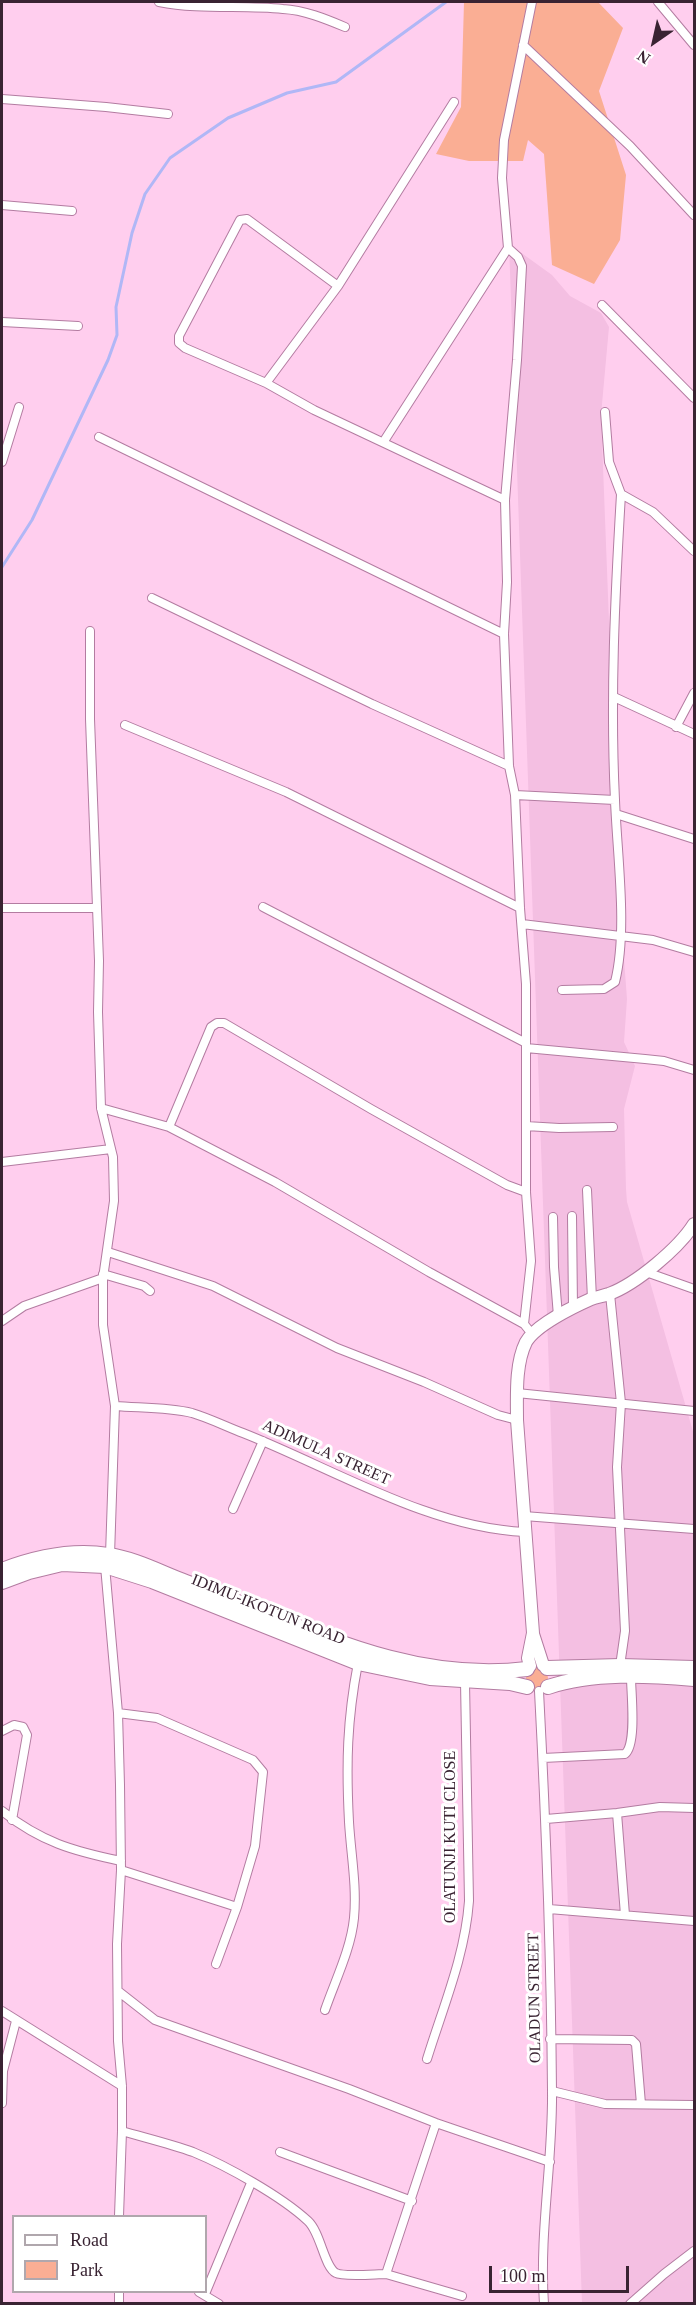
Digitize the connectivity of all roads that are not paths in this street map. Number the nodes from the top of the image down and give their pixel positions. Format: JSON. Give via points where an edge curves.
{"nodes":[{"id":1,"x":159,"y":2,"type":"edge"},
{"id":2,"x":532,"y":2,"type":"edge"},
{"id":3,"x":657,"y":2,"type":"edge"},
{"id":4,"x":345,"y":27,"type":"dead end"},
{"id":5,"x":523,"y":45,"type":"junction"},
{"id":6,"x":694,"y":45,"type":"edge"},
{"id":7,"x":2,"y":99,"type":"edge"},
{"id":8,"x":454,"y":102,"type":"dead end"},
{"id":9,"x":168,"y":114,"type":"dead end"},
{"id":10,"x":2,"y":205,"type":"edge"},
{"id":11,"x":72,"y":211,"type":"dead end"},
{"id":12,"x":694,"y":215,"type":"edge"},
{"id":13,"x":508,"y":248,"type":"junction"},
{"id":14,"x":338,"y":286,"type":"junction"},
{"id":15,"x":602,"y":304,"type":"dead end"},
{"id":16,"x":2,"y":322,"type":"edge"},
{"id":17,"x":78,"y":326,"type":"dead end"},
{"id":18,"x":266,"y":383,"type":"junction"},
{"id":19,"x":694,"y":398,"type":"edge"},
{"id":20,"x":20,"y":407,"type":"dead end"},
{"id":21,"x":605,"y":412,"type":"dead end"},
{"id":22,"x":99,"y":436,"type":"dead end"},
{"id":23,"x":384,"y":441,"type":"junction"},
{"id":24,"x":2,"y":462,"type":"edge"},
{"id":25,"x":621,"y":494,"type":"junction"},
{"id":26,"x":505,"y":500,"type":"junction"},
{"id":27,"x":694,"y":551,"type":"edge"},
{"id":28,"x":152,"y":598,"type":"dead end"},
{"id":29,"x":90,"y":631,"type":"dead end"},
{"id":30,"x":504,"y":634,"type":"junction"},
{"id":31,"x":694,"y":693,"type":"edge"},
{"id":32,"x":614,"y":697,"type":"junction"},
{"id":33,"x":125,"y":725,"type":"dead end"},
{"id":34,"x":676,"y":727,"type":"junction"},
{"id":35,"x":694,"y":734,"type":"edge"},
{"id":36,"x":509,"y":766,"type":"junction"},
{"id":37,"x":515,"y":795,"type":"junction"},
{"id":38,"x":615,"y":800,"type":"junction"},
{"id":39,"x":616,"y":814,"type":"junction"},
{"id":40,"x":694,"y":838,"type":"edge"},
{"id":41,"x":263,"y":906,"type":"dead end"},
{"id":42,"x":2,"y":908,"type":"edge"},
{"id":43,"x":96,"y":908,"type":"junction"},
{"id":44,"x":520,"y":908,"type":"junction"},
{"id":45,"x":522,"y":924,"type":"junction"},
{"id":46,"x":621,"y":935,"type":"junction"},
{"id":47,"x":694,"y":952,"type":"edge"},
{"id":48,"x":561,"y":990,"type":"dead end"},
{"id":49,"x":526,"y":1046,"type":"junction"},
{"id":50,"x":694,"y":1070,"type":"edge"},
{"id":51,"x":101,"y":1108,"type":"junction"},
{"id":52,"x":526,"y":1125,"type":"junction"},
{"id":53,"x":169,"y":1127,"type":"junction"},
{"id":54,"x":613,"y":1127,"type":"dead end"},
{"id":55,"x":111,"y":1149,"type":"junction"},
{"id":56,"x":2,"y":1162,"type":"edge"},
{"id":57,"x":587,"y":1190,"type":"dead end"},
{"id":58,"x":526,"y":1192,"type":"junction"},
{"id":59,"x":572,"y":1216,"type":"dead end"},
{"id":60,"x":553,"y":1217,"type":"dead end"},
{"id":61,"x":694,"y":1224,"type":"edge"},
{"id":62,"x":108,"y":1252,"type":"junction"},
{"id":63,"x":646,"y":1272,"type":"junction"},
{"id":64,"x":103,"y":1276,"type":"junction"},
{"id":65,"x":694,"y":1289,"type":"edge"},
{"id":66,"x":150,"y":1291,"type":"dead end"},
{"id":67,"x":610,"y":1294,"type":"junction"},
{"id":68,"x":592,"y":1299,"type":"junction"},
{"id":69,"x":573,"y":1308,"type":"junction"},
{"id":70,"x":558,"y":1316,"type":"junction"},
{"id":71,"x":2,"y":1321,"type":"edge"},
{"id":72,"x":528,"y":1329,"type":"junction"},
{"id":73,"x":517,"y":1393,"type":"junction"},
{"id":74,"x":621,"y":1403,"type":"junction"},
{"id":75,"x":115,"y":1406,"type":"junction"},
{"id":76,"x":694,"y":1412,"type":"edge"},
{"id":77,"x":517,"y":1420,"type":"junction"},
{"id":78,"x":262,"y":1441,"type":"junction"},
{"id":79,"x":233,"y":1509,"type":"dead end"},
{"id":80,"x":524,"y":1516,"type":"junction"},
{"id":81,"x":619,"y":1523,"type":"junction"},
{"id":82,"x":694,"y":1528,"type":"edge"},
{"id":83,"x":525,"y":1532,"type":"junction"},
{"id":84,"x":107,"y":1560,"type":"junction"},
{"id":85,"x":2,"y":1570,"type":"edge"},
{"id":86,"x":2,"y":1582,"type":"edge"},
{"id":87,"x":358,"y":1663,"type":"junction"},
{"id":88,"x":620,"y":1666,"type":"junction"},
{"id":89,"x":537,"y":1667,"type":"junction"},
{"id":90,"x":694,"y":1668,"type":"edge"},
{"id":91,"x":631,"y":1677,"type":"junction"},
{"id":92,"x":694,"y":1679,"type":"edge"},
{"id":93,"x":465,"y":1682,"type":"junction"},
{"id":94,"x":538,"y":1688,"type":"junction"},
{"id":95,"x":118,"y":1713,"type":"junction"},
{"id":96,"x":2,"y":1731,"type":"edge"},
{"id":97,"x":543,"y":1758,"type":"junction"},
{"id":98,"x":694,"y":1808,"type":"edge"},
{"id":99,"x":2,"y":1811,"type":"edge"},
{"id":100,"x":616,"y":1813,"type":"junction"},
{"id":101,"x":546,"y":1819,"type":"junction"},
{"id":102,"x":12,"y":1820,"type":"junction"},
{"id":103,"x":121,"y":1865,"type":"junction"},
{"id":104,"x":237,"y":1907,"type":"junction"},
{"id":105,"x":549,"y":1909,"type":"junction"},
{"id":106,"x":625,"y":1915,"type":"junction"},
{"id":107,"x":694,"y":1921,"type":"edge"},
{"id":108,"x":216,"y":1964,"type":"dead end"},
{"id":109,"x":118,"y":1991,"type":"junction"},
{"id":110,"x":325,"y":2010,"type":"dead end"},
{"id":111,"x":2,"y":2011,"type":"edge"},
{"id":112,"x":16,"y":2021,"type":"junction"},
{"id":113,"x":550,"y":2039,"type":"junction"},
{"id":114,"x":427,"y":2059,"type":"dead end"},
{"id":115,"x":122,"y":2085,"type":"junction"},
{"id":116,"x":552,"y":2091,"type":"junction"},
{"id":117,"x":641,"y":2104,"type":"junction"},
{"id":118,"x":2,"y":2105,"type":"edge"},
{"id":119,"x":694,"y":2105,"type":"edge"},
{"id":120,"x":436,"y":2123,"type":"junction"},
{"id":121,"x":122,"y":2131,"type":"junction"},
{"id":122,"x":280,"y":2152,"type":"dead end"},
{"id":123,"x":550,"y":2162,"type":"junction"},
{"id":124,"x":251,"y":2183,"type":"junction"},
{"id":125,"x":412,"y":2201,"type":"junction"},
{"id":126,"x":119,"y":2215,"type":"edge"},
{"id":127,"x":694,"y":2251,"type":"edge"},
{"id":128,"x":386,"y":2274,"type":"junction"},
{"id":129,"x":207,"y":2282,"type":"edge"},
{"id":130,"x":202,"y":2293,"type":"edge"},
{"id":131,"x":462,"y":2296,"type":"dead end"},
{"id":132,"x":219,"y":2304,"type":"edge"},
{"id":133,"x":544,"y":2304,"type":"edge"},
{"id":134,"x":630,"y":2304,"type":"edge"}],
"edges":[{"from":1,"to":4,"type":"street","via":[[183,7],[285,9]]},
{"from":2,"to":5,"type":"street"},
{"from":3,"to":6,"type":"street"},
{"from":5,"to":12,"type":"street","via":[[630,146]]},
{"from":5,"to":13,"type":"street","via":[[504,140],[502,178]]},
{"from":7,"to":9,"type":"street"},
{"from":8,"to":14,"type":"street"},
{"from":10,"to":11,"type":"street"},
{"from":13,"to":23,"type":"street"},
{"from":13,"to":26,"type":"street","via":[[522,266]]},
{"from":14,"to":18,"type":"street"},
{"from":14,"to":18,"type":"street","via":[[247,219],[240,220],[179,336],[179,343]]},
{"from":15,"to":19,"type":"street"},
{"from":16,"to":17,"type":"street"},
{"from":18,"to":23,"type":"street","via":[[314,410]]},
{"from":20,"to":24,"type":"street"},
{"from":21,"to":25,"type":"street","via":[[609,462]]},
{"from":22,"to":30,"type":"street"},
{"from":23,"to":26,"type":"street"},
{"from":25,"to":27,"type":"street","via":[[652,512]]},
{"from":25,"to":32,"type":"street"},
{"from":26,"to":30,"type":"street"},
{"from":28,"to":36,"type":"street"},
{"from":29,"to":43,"type":"street"},
{"from":30,"to":36,"type":"street"},
{"from":31,"to":34,"type":"street"},
{"from":32,"to":34,"type":"street"},
{"from":32,"to":38,"type":"street"},
{"from":33,"to":44,"type":"street","via":[[286,792]]},
{"from":34,"to":35,"type":"street"},
{"from":36,"to":37,"type":"street"},
{"from":37,"to":38,"type":"street"},
{"from":37,"to":44,"type":"street"},
{"from":38,"to":39,"type":"street"},
{"from":39,"to":40,"type":"street"},
{"from":39,"to":46,"type":"street"},
{"from":41,"to":49,"type":"street"},
{"from":42,"to":43,"type":"street"},
{"from":43,"to":51,"type":"street"},
{"from":44,"to":45,"type":"street"},
{"from":45,"to":46,"type":"street"},
{"from":45,"to":49,"type":"street"},
{"from":46,"to":47,"type":"street"},
{"from":46,"to":48,"type":"street","via":[[615,982],[604,989]]},
{"from":49,"to":50,"type":"street","via":[[664,1061]]},
{"from":49,"to":52,"type":"street"},
{"from":51,"to":53,"type":"street"},
{"from":51,"to":55,"type":"street"},
{"from":52,"to":54,"type":"street"},
{"from":52,"to":58,"type":"street"},
{"from":53,"to":58,"type":"street","via":[[211,1027],[224,1023],[392,1121]]},
{"from":53,"to":72,"type":"street","via":[[275,1182]]},
{"from":55,"to":56,"type":"street"},
{"from":55,"to":62,"type":"street","via":[[114,1201]]},
{"from":57,"to":68,"type":"street"},
{"from":58,"to":72,"type":"street","via":[[531,1261]]},
{"from":59,"to":69,"type":"street"},
{"from":60,"to":70,"type":"street"},
{"from":61,"to":63,"type":"street"},
{"from":62,"to":64,"type":"street"},
{"from":62,"to":77,"type":"street","via":[[213,1286],[337,1348]]},
{"from":63,"to":65,"type":"street"},
{"from":63,"to":67,"type":"street"},
{"from":64,"to":66,"type":"street"},
{"from":64,"to":71,"type":"street","via":[[24,1306]]},
{"from":64,"to":75,"type":"street","via":[[103,1325]]},
{"from":67,"to":68,"type":"street"},
{"from":67,"to":74,"type":"street"},
{"from":68,"to":69,"type":"street"},
{"from":69,"to":70,"type":"street"},
{"from":70,"to":72,"type":"street"},
{"from":72,"to":73,"type":"street"},
{"from":73,"to":74,"type":"street"},
{"from":73,"to":77,"type":"street"},
{"from":74,"to":76,"type":"street"},
{"from":74,"to":81,"type":"street"},
{"from":75,"to":78,"type":"street","name":"ADIMULA STREET","via":[[192,1413]]},
{"from":75,"to":84,"type":"street"},
{"from":77,"to":80,"type":"street"},
{"from":78,"to":79,"type":"street"},
{"from":78,"to":83,"type":"street","name":"ADIMULA STREET","via":[[460,1522]]},
{"from":80,"to":81,"type":"street"},
{"from":80,"to":83,"type":"street"},
{"from":81,"to":82,"type":"street"},
{"from":81,"to":88,"type":"street","via":[[625,1630]]},
{"from":83,"to":89,"type":"street"},
{"from":84,"to":85,"type":"main road","name":"IDIMU-IKOTUN ROAD","via":[[61,1553]]},
{"from":84,"to":86,"type":"main road","name":"IDIMU-IKOTUN ROAD","via":[[62,1564]]},
{"from":84,"to":87,"type":"main road","name":"IDIMU-IKOTUN ROAD"},
{"from":84,"to":89,"type":"main road","name":"IDIMU-IKOTUN ROAD","via":[[230,1598],[366,1653],[433,1668],[509,1671]]},
{"from":84,"to":95,"type":"street"},
{"from":87,"to":93,"type":"main road","name":"IDIMU-IKOTUN ROAD"},
{"from":87,"to":110,"type":"street","via":[[346,1753],[356,1882],[354,1922]]},
{"from":88,"to":89,"type":"main road","name":"IDIMU-IKOTUN ROAD"},
{"from":88,"to":90,"type":"main road","name":"IDIMU-IKOTUN ROAD"},
{"from":89,"to":94,"type":"main road","via":[[524,1676]]},
{"from":89,"to":94,"type":"main road","via":[[551,1679]]},
{"from":91,"to":92,"type":"main road","name":"IDIMU-IKOTUN ROAD"},
{"from":91,"to":94,"type":"main road","name":"IDIMU-IKOTUN ROAD"},
{"from":91,"to":97,"type":"street","via":[[629,1752]]},
{"from":93,"to":94,"type":"main road","name":"IDIMU-IKOTUN ROAD"},
{"from":93,"to":114,"type":"street","name":"OLATUNJI KUTI CLOSE","via":[[467,1922],[464,1945]]},
{"from":94,"to":97,"type":"street","name":"OLADUN STREET"},
{"from":95,"to":103,"type":"street"},
{"from":95,"to":104,"type":"street","via":[[157,1718],[259,1764],[263,1772],[255,1846]]},
{"from":96,"to":102,"type":"street","via":[[14,1725],[23,1727],[27,1735]]},
{"from":97,"to":101,"type":"street","name":"OLADUN STREET"},
{"from":98,"to":100,"type":"street","via":[[660,1807]]},
{"from":99,"to":102,"type":"street"},
{"from":100,"to":101,"type":"street"},
{"from":100,"to":106,"type":"street"},
{"from":101,"to":105,"type":"street","name":"OLADUN STREET"},
{"from":102,"to":103,"type":"street","via":[[52,1843]]},
{"from":103,"to":104,"type":"street"},
{"from":103,"to":109,"type":"street"},
{"from":104,"to":108,"type":"street"},
{"from":105,"to":106,"type":"street"},
{"from":105,"to":113,"type":"street","name":"OLADUN STREET"},
{"from":106,"to":107,"type":"street"},
{"from":109,"to":115,"type":"street"},
{"from":109,"to":120,"type":"street","via":[[155,2020]]},
{"from":111,"to":112,"type":"street"},
{"from":112,"to":115,"type":"street"},
{"from":112,"to":118,"type":"street","via":[[3,2070]]},
{"from":113,"to":116,"type":"street","name":"OLADUN STREET"},
{"from":113,"to":117,"type":"street","via":[[632,2040],[636,2044]]},
{"from":115,"to":121,"type":"street"},
{"from":116,"to":117,"type":"street","via":[[596,2102]]},
{"from":116,"to":123,"type":"street","name":"OLADUN STREET"},
{"from":117,"to":119,"type":"street"},
{"from":120,"to":123,"type":"street"},
{"from":120,"to":125,"type":"street"},
{"from":121,"to":124,"type":"street","via":[[190,2151]]},
{"from":121,"to":126,"type":"street"},
{"from":122,"to":125,"type":"street"},
{"from":123,"to":133,"type":"street","name":"OLADUN STREET","via":[[542,2260]]},
{"from":124,"to":128,"type":"street","via":[[309,2222],[337,2274]]},
{"from":124,"to":129,"type":"street"},
{"from":125,"to":128,"type":"street"},
{"from":127,"to":134,"type":"street"},
{"from":128,"to":131,"type":"street"},
{"from":130,"to":132,"type":"street"}]}
